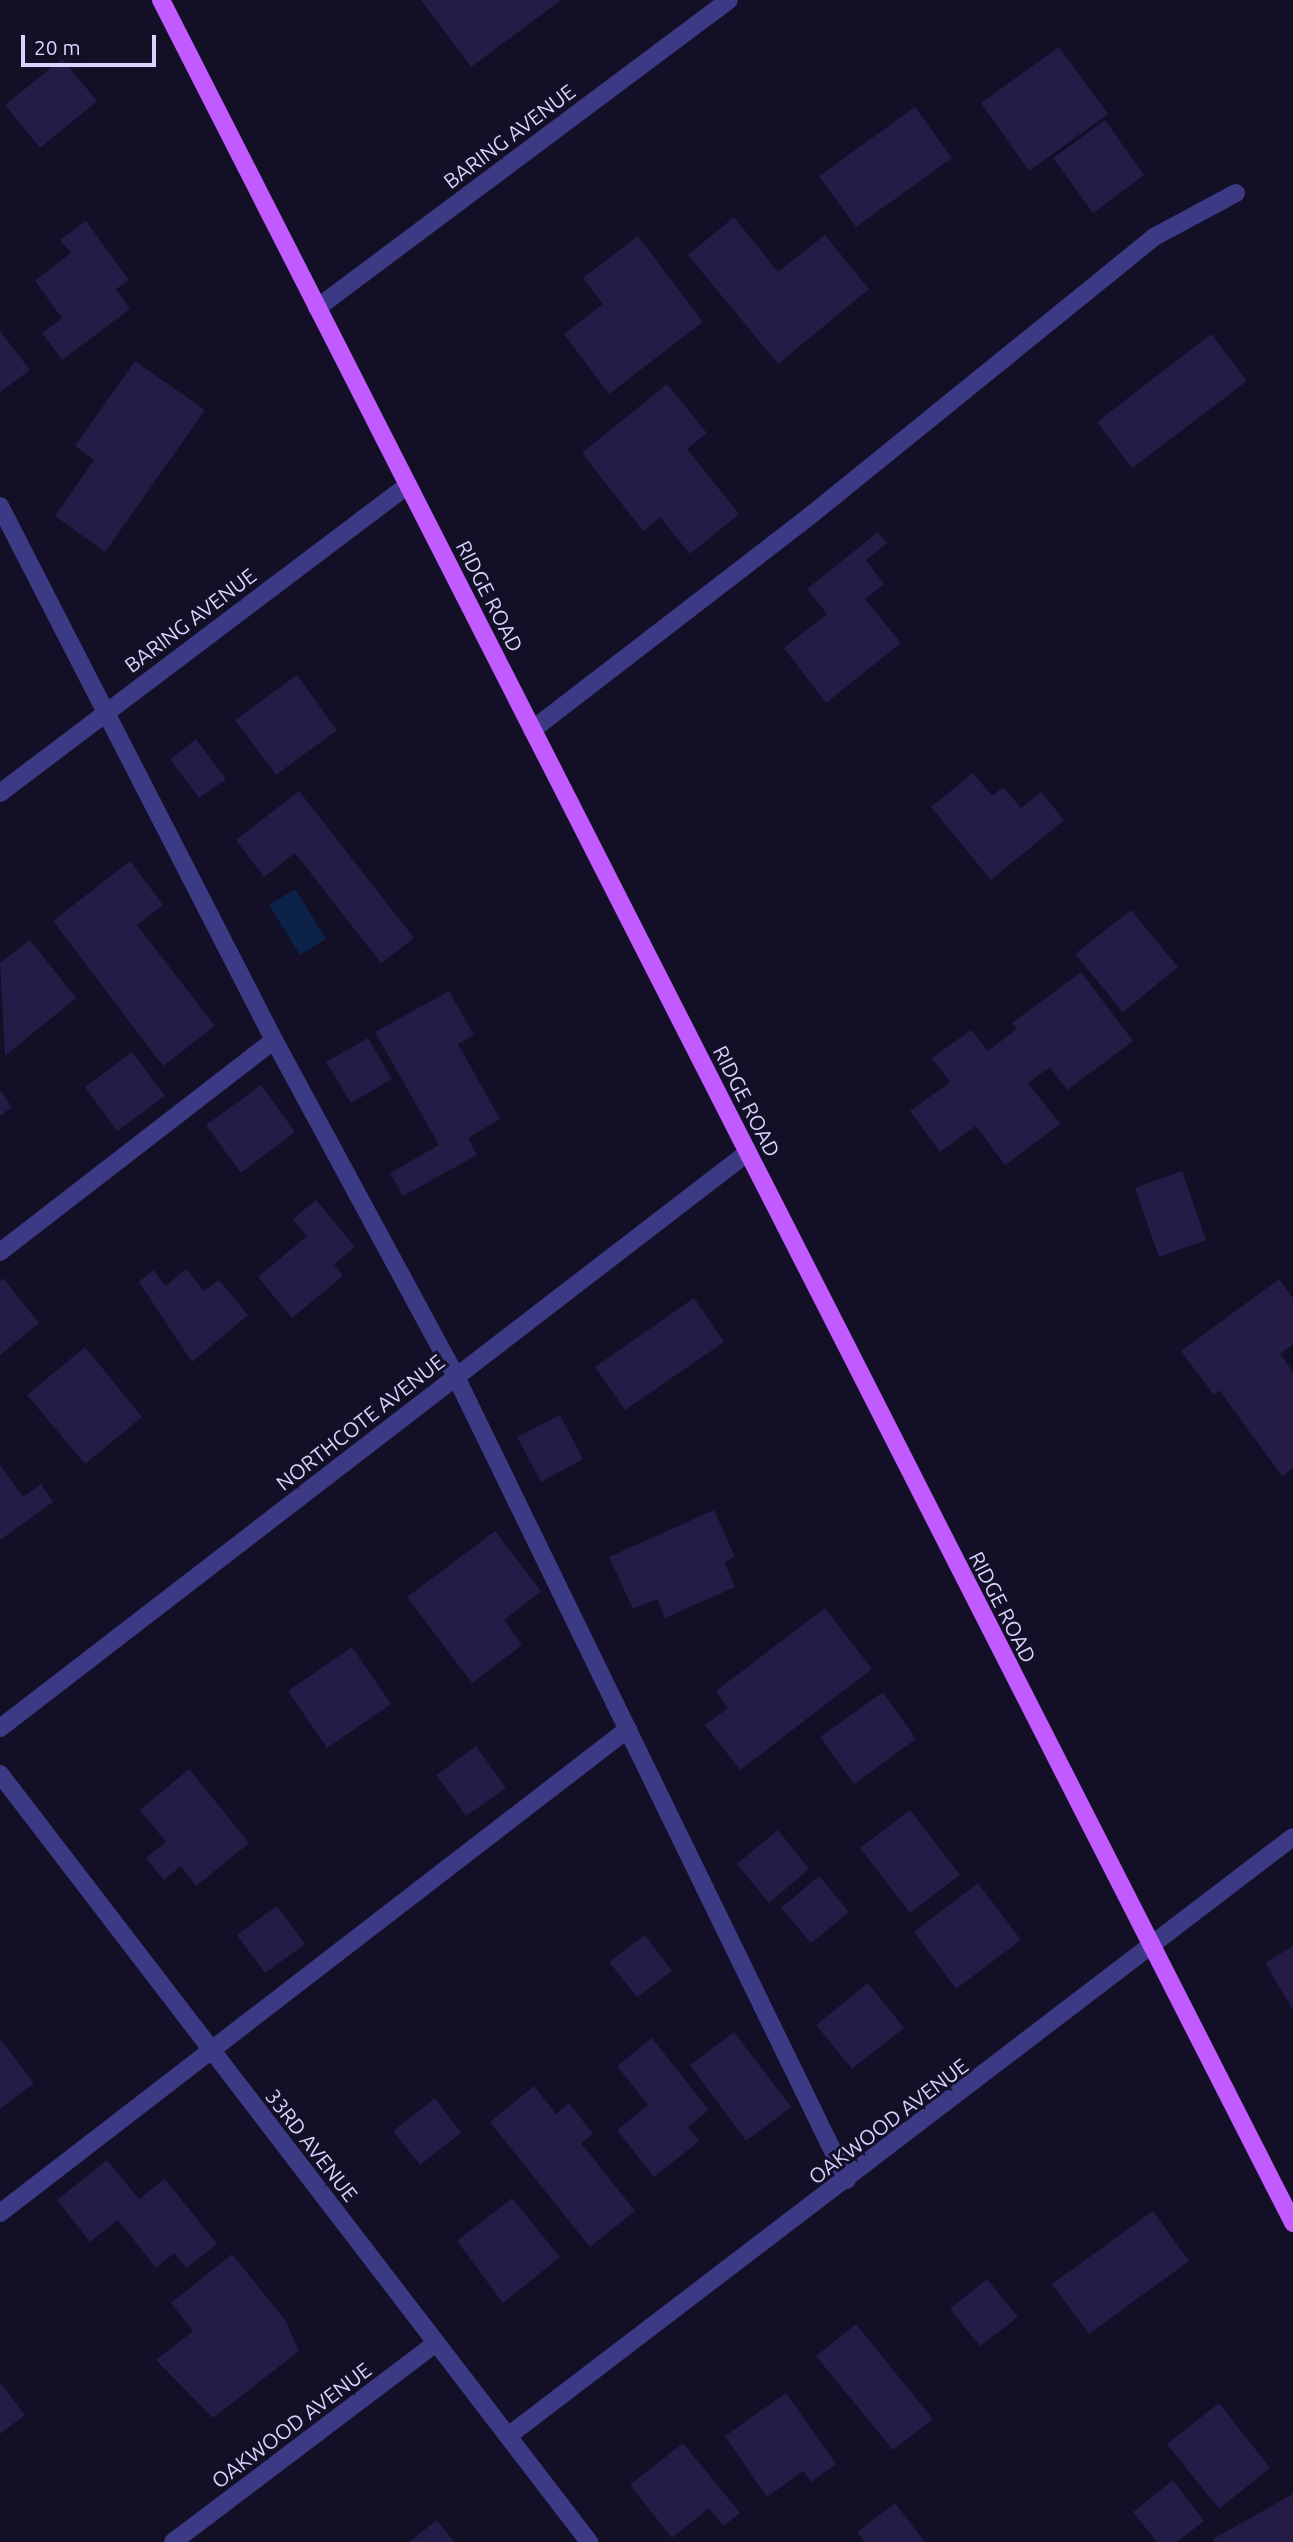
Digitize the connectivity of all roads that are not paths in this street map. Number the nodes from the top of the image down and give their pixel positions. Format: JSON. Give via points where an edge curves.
{"nodes":[{"id":1,"x":161,"y":0,"type":"edge"},
{"id":2,"x":729,"y":0,"type":"edge"},
{"id":3,"x":1236,"y":193,"type":"dead end"},
{"id":4,"x":317,"y":308,"type":"junction"},
{"id":5,"x":408,"y":485,"type":"junction"},
{"id":6,"x":0,"y":506,"type":"edge"},
{"id":7,"x":107,"y":711,"type":"junction"},
{"id":8,"x":532,"y":730,"type":"junction"},
{"id":9,"x":0,"y":793,"type":"edge"},
{"id":10,"x":274,"y":1040,"type":"junction"},
{"id":11,"x":747,"y":1153,"type":"junction"},
{"id":12,"x":0,"y":1252,"type":"edge"},
{"id":13,"x":456,"y":1377,"type":"junction"},
{"id":14,"x":0,"y":1728,"type":"edge"},
{"id":15,"x":628,"y":1729,"type":"junction"},
{"id":16,"x":0,"y":1774,"type":"edge"},
{"id":17,"x":1293,"y":1837,"type":"edge"},
{"id":18,"x":1153,"y":1950,"type":"junction"},
{"id":19,"x":210,"y":2049,"type":"junction"},
{"id":20,"x":848,"y":2180,"type":"junction"},
{"id":21,"x":0,"y":2213,"type":"edge"},
{"id":22,"x":1293,"y":2223,"type":"edge"},
{"id":23,"x":436,"y":2343,"type":"junction"},
{"id":24,"x":508,"y":2436,"type":"junction"},
{"id":25,"x":173,"y":2542,"type":"edge"},
{"id":26,"x":589,"y":2542,"type":"edge"}],
"edges":[{"from":1,"to":4,"type":"main road","name":"RIDGE ROAD"},
{"from":2,"to":4,"type":"street","name":"BARING AVENUE"},
{"from":3,"to":8,"type":"street","via":[[1154,237],[811,515]]},
{"from":4,"to":5,"type":"main road","name":"RIDGE ROAD"},
{"from":5,"to":7,"type":"street","name":"BARING AVENUE"},
{"from":5,"to":8,"type":"main road","name":"RIDGE ROAD"},
{"from":6,"to":7,"type":"street"},
{"from":7,"to":9,"type":"street","name":"BARING AVENUE"},
{"from":7,"to":10,"type":"street"},
{"from":8,"to":11,"type":"main road","name":"RIDGE ROAD"},
{"from":10,"to":12,"type":"street"},
{"from":10,"to":13,"type":"street"},
{"from":11,"to":13,"type":"street","name":"NORTHCOTE AVENUE"},
{"from":11,"to":18,"type":"main road","name":"RIDGE ROAD"},
{"from":13,"to":14,"type":"street","name":"NORTHCOTE AVENUE"},
{"from":13,"to":15,"type":"street"},
{"from":15,"to":19,"type":"street"},
{"from":15,"to":20,"type":"street"},
{"from":16,"to":19,"type":"street","name":"33RD AVENUE"},
{"from":17,"to":18,"type":"street","name":"OAKWOOD AVENUE"},
{"from":18,"to":20,"type":"street","name":"OAKWOOD AVENUE"},
{"from":18,"to":22,"type":"main road","name":"RIDGE ROAD"},
{"from":19,"to":21,"type":"street"},
{"from":19,"to":23,"type":"street","name":"33RD AVENUE"},
{"from":20,"to":24,"type":"street","name":"OAKWOOD AVENUE"},
{"from":23,"to":24,"type":"street","name":"33RD AVENUE"},
{"from":23,"to":25,"type":"street","name":"OAKWOOD AVENUE"},
{"from":24,"to":26,"type":"street","name":"33RD AVENUE"}]}
